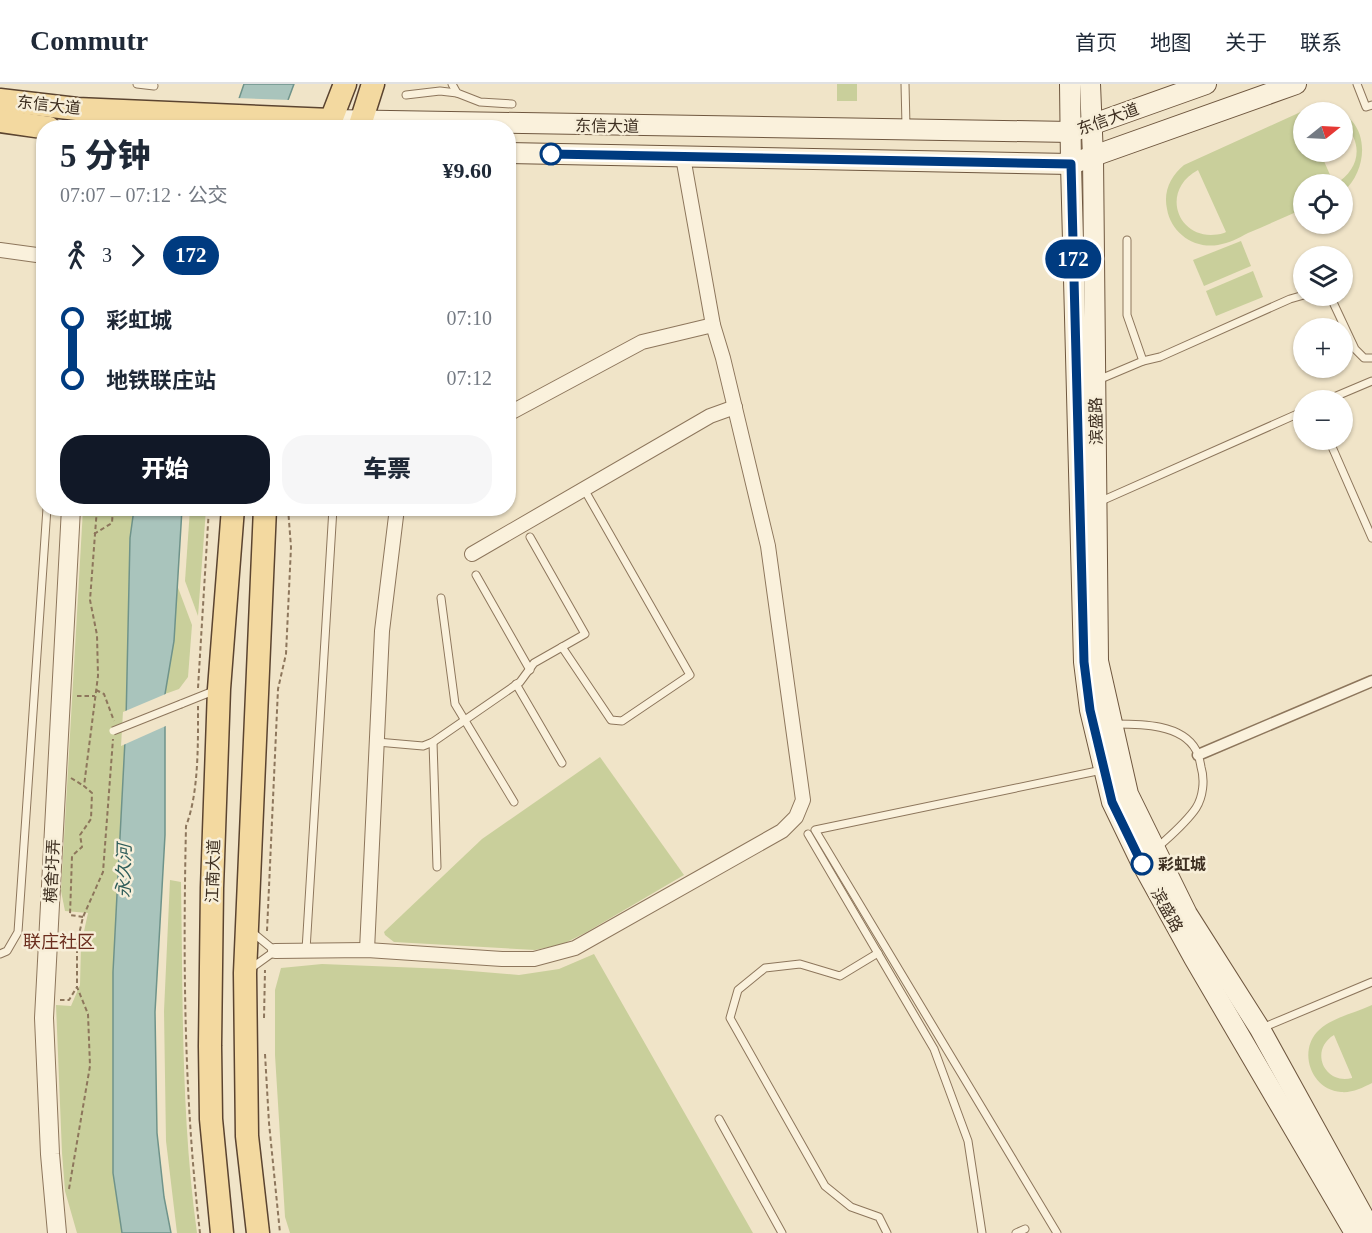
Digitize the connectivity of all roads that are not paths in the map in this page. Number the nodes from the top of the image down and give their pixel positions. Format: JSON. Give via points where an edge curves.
{"nodes":[{"id":1,"x":137,"y":84,"type":"edge"},
{"id":2,"x":345,"y":84,"type":"edge"},
{"id":3,"x":373,"y":84,"type":"edge"},
{"id":4,"x":452,"y":84,"type":"edge"},
{"id":5,"x":905,"y":84,"type":"edge"},
{"id":6,"x":1070,"y":84,"type":"edge"},
{"id":7,"x":1090,"y":84,"type":"edge"},
{"id":8,"x":1206,"y":84,"type":"edge"},
{"id":9,"x":1296,"y":84,"type":"edge"},
{"id":10,"x":1357,"y":84,"type":"edge"},
{"id":11,"x":153,"y":86,"type":"dead end"},
{"id":12,"x":457,"y":93,"type":"junction"},
{"id":13,"x":406,"y":95,"type":"dead end"},
{"id":14,"x":0,"y":100,"type":"edge"},
{"id":15,"x":512,"y":104,"type":"dead end"},
{"id":16,"x":1372,"y":105,"type":"edge"},
{"id":17,"x":294,"y":120,"type":"edge"},
{"id":18,"x":332,"y":120,"type":"edge"},
{"id":19,"x":361,"y":120,"type":"edge"},
{"id":20,"x":0,"y":121,"type":"edge"},
{"id":21,"x":1091,"y":125,"type":"junction"},
{"id":22,"x":36,"y":126,"type":"edge"},
{"id":23,"x":516,"y":126,"type":"edge"},
{"id":24,"x":906,"y":131,"type":"junction"},
{"id":25,"x":1071,"y":132,"type":"junction"},
{"id":26,"x":516,"y":153,"type":"edge"},
{"id":27,"x":683,"y":157,"type":"junction"},
{"id":28,"x":1093,"y":157,"type":"junction"},
{"id":29,"x":1071,"y":164,"type":"junction"},
{"id":30,"x":1127,"y":240,"type":"dead end"},
{"id":31,"x":0,"y":250,"type":"edge"},
{"id":32,"x":36,"y":255,"type":"edge"},
{"id":33,"x":1293,"y":298,"type":"edge"},
{"id":34,"x":1335,"y":306,"type":"edge"},
{"id":35,"x":713,"y":325,"type":"junction"},
{"id":36,"x":1372,"y":358,"type":"edge"},
{"id":37,"x":1143,"y":361,"type":"junction"},
{"id":38,"x":1095,"y":381,"type":"junction"},
{"id":39,"x":1372,"y":381,"type":"edge"},
{"id":40,"x":1351,"y":390,"type":"edge"},
{"id":41,"x":735,"y":407,"type":"junction"},
{"id":42,"x":516,"y":410,"type":"edge"},
{"id":43,"x":1293,"y":416,"type":"edge"},
{"id":44,"x":1333,"y":450,"type":"edge"},
{"id":45,"x":584,"y":489,"type":"junction"},
{"id":46,"x":1096,"y":503,"type":"junction"},
{"id":47,"x":46,"y":516,"type":"edge"},
{"id":48,"x":72,"y":516,"type":"edge"},
{"id":49,"x":231,"y":516,"type":"edge"},
{"id":50,"x":265,"y":516,"type":"edge"},
{"id":51,"x":333,"y":516,"type":"edge"},
{"id":52,"x":396,"y":516,"type":"edge"},
{"id":53,"x":530,"y":537,"type":"dead end"},
{"id":54,"x":1372,"y":538,"type":"edge"},
{"id":55,"x":472,"y":554,"type":"dead end"},
{"id":56,"x":476,"y":575,"type":"dead end"},
{"id":57,"x":441,"y":598,"type":"dead end"},
{"id":58,"x":562,"y":648,"type":"junction"},
{"id":59,"x":530,"y":669,"type":"junction"},
{"id":60,"x":1372,"y":681,"type":"edge"},
{"id":61,"x":516,"y":684,"type":"junction"},
{"id":62,"x":209,"y":693,"type":"junction"},
{"id":63,"x":464,"y":720,"type":"junction"},
{"id":64,"x":1111,"y":724,"type":"junction"},
{"id":65,"x":113,"y":731,"type":"road end"},
{"id":66,"x":377,"y":742,"type":"junction"},
{"id":67,"x":433,"y":742,"type":"junction"},
{"id":68,"x":1198,"y":755,"type":"junction"},
{"id":69,"x":562,"y":763,"type":"dead end"},
{"id":70,"x":1105,"y":770,"type":"junction"},
{"id":71,"x":514,"y":802,"type":"dead end"},
{"id":72,"x":808,"y":834,"type":"dead end"},
{"id":73,"x":1156,"y":850,"type":"junction"},
{"id":74,"x":437,"y":867,"type":"dead end"},
{"id":75,"x":247,"y":927,"type":"junction"},
{"id":76,"x":368,"y":950,"type":"junction"},
{"id":77,"x":269,"y":951,"type":"junction"},
{"id":78,"x":306,"y":951,"type":"junction"},
{"id":79,"x":878,"y":953,"type":"junction"},
{"id":80,"x":0,"y":954,"type":"edge"},
{"id":81,"x":245,"y":973,"type":"junction"},
{"id":82,"x":1372,"y":982,"type":"edge"},
{"id":83,"x":1260,"y":1029,"type":"junction"},
{"id":84,"x":719,"y":1119,"type":"dead end"},
{"id":85,"x":1025,"y":1229,"type":"dead end"},
{"id":86,"x":1372,"y":1232,"type":"edge"},
{"id":87,"x":57,"y":1233,"type":"edge"},
{"id":88,"x":222,"y":1233,"type":"edge"},
{"id":89,"x":258,"y":1233,"type":"edge"},
{"id":90,"x":782,"y":1233,"type":"edge"},
{"id":91,"x":887,"y":1233,"type":"edge"},
{"id":92,"x":982,"y":1233,"type":"edge"},
{"id":93,"x":1016,"y":1233,"type":"edge"},
{"id":94,"x":1057,"y":1233,"type":"edge"},
{"id":95,"x":1355,"y":1233,"type":"edge"}],
"edges":[{"from":1,"to":11,"type":"lane"},
{"from":2,"to":18,"type":"main road"},
{"from":3,"to":19,"type":"main road"},
{"from":4,"to":12,"type":"lane"},
{"from":5,"to":24,"type":"lane"},
{"from":6,"to":25,"type":"main road","name":"滨盛路"},
{"from":7,"to":21,"type":"main road","name":"滨盛路"},
{"from":8,"to":21,"type":"main road","name":"东信大道"},
{"from":9,"to":28,"type":"main road","name":"东信大道"},
{"from":10,"to":16,"type":"lane","via":[[1366,107]]},
{"from":12,"to":13,"type":"lane"},
{"from":12,"to":15,"type":"lane","via":[[480,102]]},
{"from":14,"to":17,"type":"main road","name":"东信大道","via":[[77,109]]},
{"from":20,"to":22,"type":"main road","name":"东信大道"},
{"from":21,"to":25,"type":"main road","name":"东信大道"},
{"from":21,"to":28,"type":"main road","name":"滨盛路"},
{"from":23,"to":24,"type":"main road","name":"东信大道"},
{"from":24,"to":25,"type":"main road","name":"东信大道"},
{"from":25,"to":29,"type":"main road","name":"滨盛路"},
{"from":26,"to":27,"type":"main road","name":"东信大道"},
{"from":27,"to":29,"type":"main road","name":"东信大道"},
{"from":27,"to":35,"type":"street"},
{"from":28,"to":29,"type":"main road","name":"东信大道"},
{"from":28,"to":38,"type":"main road","name":"滨盛路"},
{"from":29,"to":70,"type":"main road","name":"滨盛路","via":[[1084,662],[1090,710]]},
{"from":30,"to":37,"type":"lane","via":[[1127,315]]},
{"from":31,"to":32,"type":"street"},
{"from":33,"to":37,"type":"lane"},
{"from":34,"to":36,"type":"lane","via":[[1354,349],[1364,358]]},
{"from":35,"to":41,"type":"street"},
{"from":35,"to":42,"type":"street","via":[[642,342]]},
{"from":37,"to":38,"type":"lane"},
{"from":38,"to":46,"type":"main road","name":"滨盛路"},
{"from":39,"to":40,"type":"lane"},
{"from":41,"to":45,"type":"street","via":[[710,416]]},
{"from":41,"to":76,"type":"street","via":[[768,546],[803,800],[796,817],[782,831],[575,948],[534,959]]},
{"from":43,"to":46,"type":"lane"},
{"from":44,"to":54,"type":"lane"},
{"from":45,"to":55,"type":"street"},
{"from":45,"to":58,"type":"lane","via":[[690,675],[622,721],[611,720]]},
{"from":46,"to":64,"type":"main road","name":"滨盛路","via":[[1098,661]]},
{"from":47,"to":80,"type":"lane","via":[[18,932],[8,951]]},
{"from":48,"to":87,"type":"street","name":"横舍圩弄","via":[[44,1018]]},
{"from":49,"to":62,"type":"main road","name":"江南大道"},
{"from":50,"to":75,"type":"main road"},
{"from":51,"to":78,"type":"lane"},
{"from":52,"to":66,"type":"street","via":[[382,631]]},
{"from":53,"to":58,"type":"lane","via":[[585,634]]},
{"from":56,"to":59,"type":"lane"},
{"from":57,"to":63,"type":"lane","via":[[455,704]]},
{"from":58,"to":59,"type":"lane"},
{"from":59,"to":61,"type":"lane"},
{"from":60,"to":68,"type":"street"},
{"from":61,"to":63,"type":"lane"},
{"from":61,"to":69,"type":"lane"},
{"from":62,"to":65,"type":"lane","bridge":true},
{"from":62,"to":88,"type":"main road","name":"江南大道","via":[[211,1119]]},
{"from":63,"to":67,"type":"lane"},
{"from":63,"to":71,"type":"lane"},
{"from":64,"to":68,"type":"lane","via":[[1171,730],[1186,738]]},
{"from":64,"to":73,"type":"main road","name":"滨盛路","via":[[1128,794]]},
{"from":66,"to":67,"type":"lane","via":[[423,746]]},
{"from":66,"to":76,"type":"street"},
{"from":67,"to":74,"type":"lane"},
{"from":68,"to":73,"type":"lane","via":[[1203,772],[1197,807]]},
{"from":70,"to":94,"type":"lane","via":[[815,830]]},
{"from":70,"to":95,"type":"main road","name":"滨盛路","via":[[1112,802],[1143,865]]},
{"from":72,"to":79,"type":"lane"},
{"from":73,"to":83,"type":"main road","name":"滨盛路","via":[[1187,914]]},
{"from":75,"to":77,"type":"lane"},
{"from":75,"to":81,"type":"main road"},
{"from":76,"to":78,"type":"street"},
{"from":77,"to":78,"type":"street"},
{"from":77,"to":81,"type":"lane"},
{"from":79,"to":91,"type":"lane","via":[[840,976],[800,964],[765,968],[738,990],[730,1018],[825,1186],[851,1207],[879,1217]]},
{"from":79,"to":92,"type":"lane","via":[[934,1049],[968,1141]]},
{"from":81,"to":89,"type":"main road","via":[[247,1136]]},
{"from":82,"to":83,"type":"lane"},
{"from":83,"to":86,"type":"main road","name":"滨盛路"},
{"from":84,"to":90,"type":"lane"},
{"from":85,"to":93,"type":"lane"}]}
